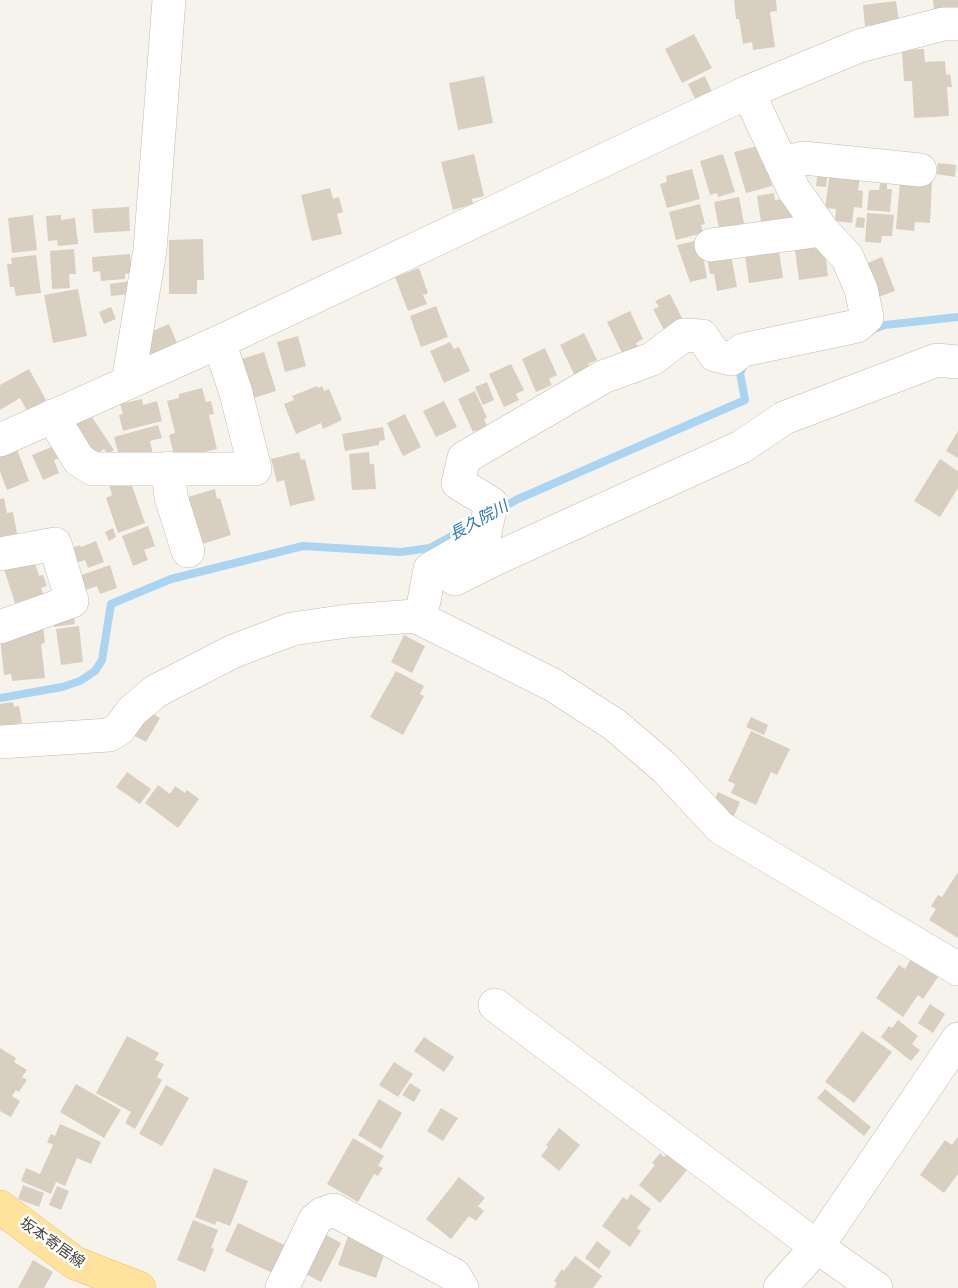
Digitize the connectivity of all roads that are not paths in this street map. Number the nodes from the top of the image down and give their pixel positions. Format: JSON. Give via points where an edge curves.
{"nodes":[{"id":1,"x":169,"y":0,"type":"edge"},
{"id":2,"x":958,"y":24,"type":"edge"},
{"id":3,"x":748,"y":92,"type":"junction"},
{"id":4,"x":781,"y":164,"type":"junction"},
{"id":5,"x":920,"y":170,"type":"dead end"},
{"id":6,"x":822,"y":230,"type":"junction"},
{"id":7,"x":711,"y":245,"type":"dead end"},
{"id":8,"x":219,"y":342,"type":"junction"},
{"id":9,"x":958,"y":362,"type":"edge"},
{"id":10,"x":128,"y":383,"type":"junction"},
{"id":11,"x":52,"y":416,"type":"junction"},
{"id":12,"x":0,"y":440,"type":"edge"},
{"id":13,"x":168,"y":468,"type":"junction"},
{"id":14,"x":188,"y":551,"type":"dead end"},
{"id":15,"x":0,"y":554,"type":"edge"},
{"id":16,"x":419,"y":609,"type":"junction"},
{"id":17,"x":0,"y":627,"type":"edge"},
{"id":18,"x":0,"y":742,"type":"edge"},
{"id":19,"x":958,"y":969,"type":"edge"},
{"id":20,"x":495,"y":1005,"type":"dead end"},
{"id":21,"x":958,"y":1039,"type":"edge"},
{"id":22,"x":0,"y":1207,"type":"edge"},
{"id":23,"x":817,"y":1247,"type":"junction"},
{"id":24,"x":139,"y":1288,"type":"edge"},
{"id":25,"x":282,"y":1288,"type":"edge"},
{"id":26,"x":462,"y":1288,"type":"edge"},
{"id":27,"x":780,"y":1288,"type":"edge"},
{"id":28,"x":876,"y":1288,"type":"edge"}],
"edges":[{"from":1,"to":10,"type":"street","via":[[150,250]]},
{"from":2,"to":3,"type":"street","via":[[943,24],[859,46]]},
{"from":3,"to":4,"type":"street"},
{"from":3,"to":8,"type":"street"},
{"from":4,"to":5,"type":"street","via":[[803,158]]},
{"from":4,"to":6,"type":"street"},
{"from":6,"to":7,"type":"street"},
{"from":6,"to":16,"type":"street","via":[[846,257],[861,289],[867,317],[857,326],[743,350],[731,359],[715,355],[702,336],[684,335],[652,359],[603,377],[464,458],[458,483],[491,503],[484,538],[429,569]]},
{"from":8,"to":10,"type":"street"},
{"from":8,"to":13,"type":"street","via":[[255,468]]},
{"from":9,"to":16,"type":"street","via":[[937,360],[784,418],[741,447],[440,587]]},
{"from":10,"to":11,"type":"street"},
{"from":11,"to":12,"type":"street"},
{"from":11,"to":13,"type":"street","via":[[79,460],[93,469]]},
{"from":13,"to":14,"type":"street","via":[[171,497]]},
{"from":15,"to":17,"type":"street","via":[[55,544],[72,601]]},
{"from":16,"to":18,"type":"street","via":[[292,629],[234,651],[156,691],[109,735]]},
{"from":16,"to":19,"type":"street","via":[[615,724],[665,768],[721,828]]},
{"from":20,"to":23,"type":"street"},
{"from":21,"to":23,"type":"street"},
{"from":22,"to":24,"type":"main road","name":"坂本寄居線","via":[[75,1263]]},
{"from":23,"to":27,"type":"street"},
{"from":23,"to":28,"type":"street"},
{"from":25,"to":26,"type":"street","via":[[315,1220],[334,1210],[454,1275]]}]}
